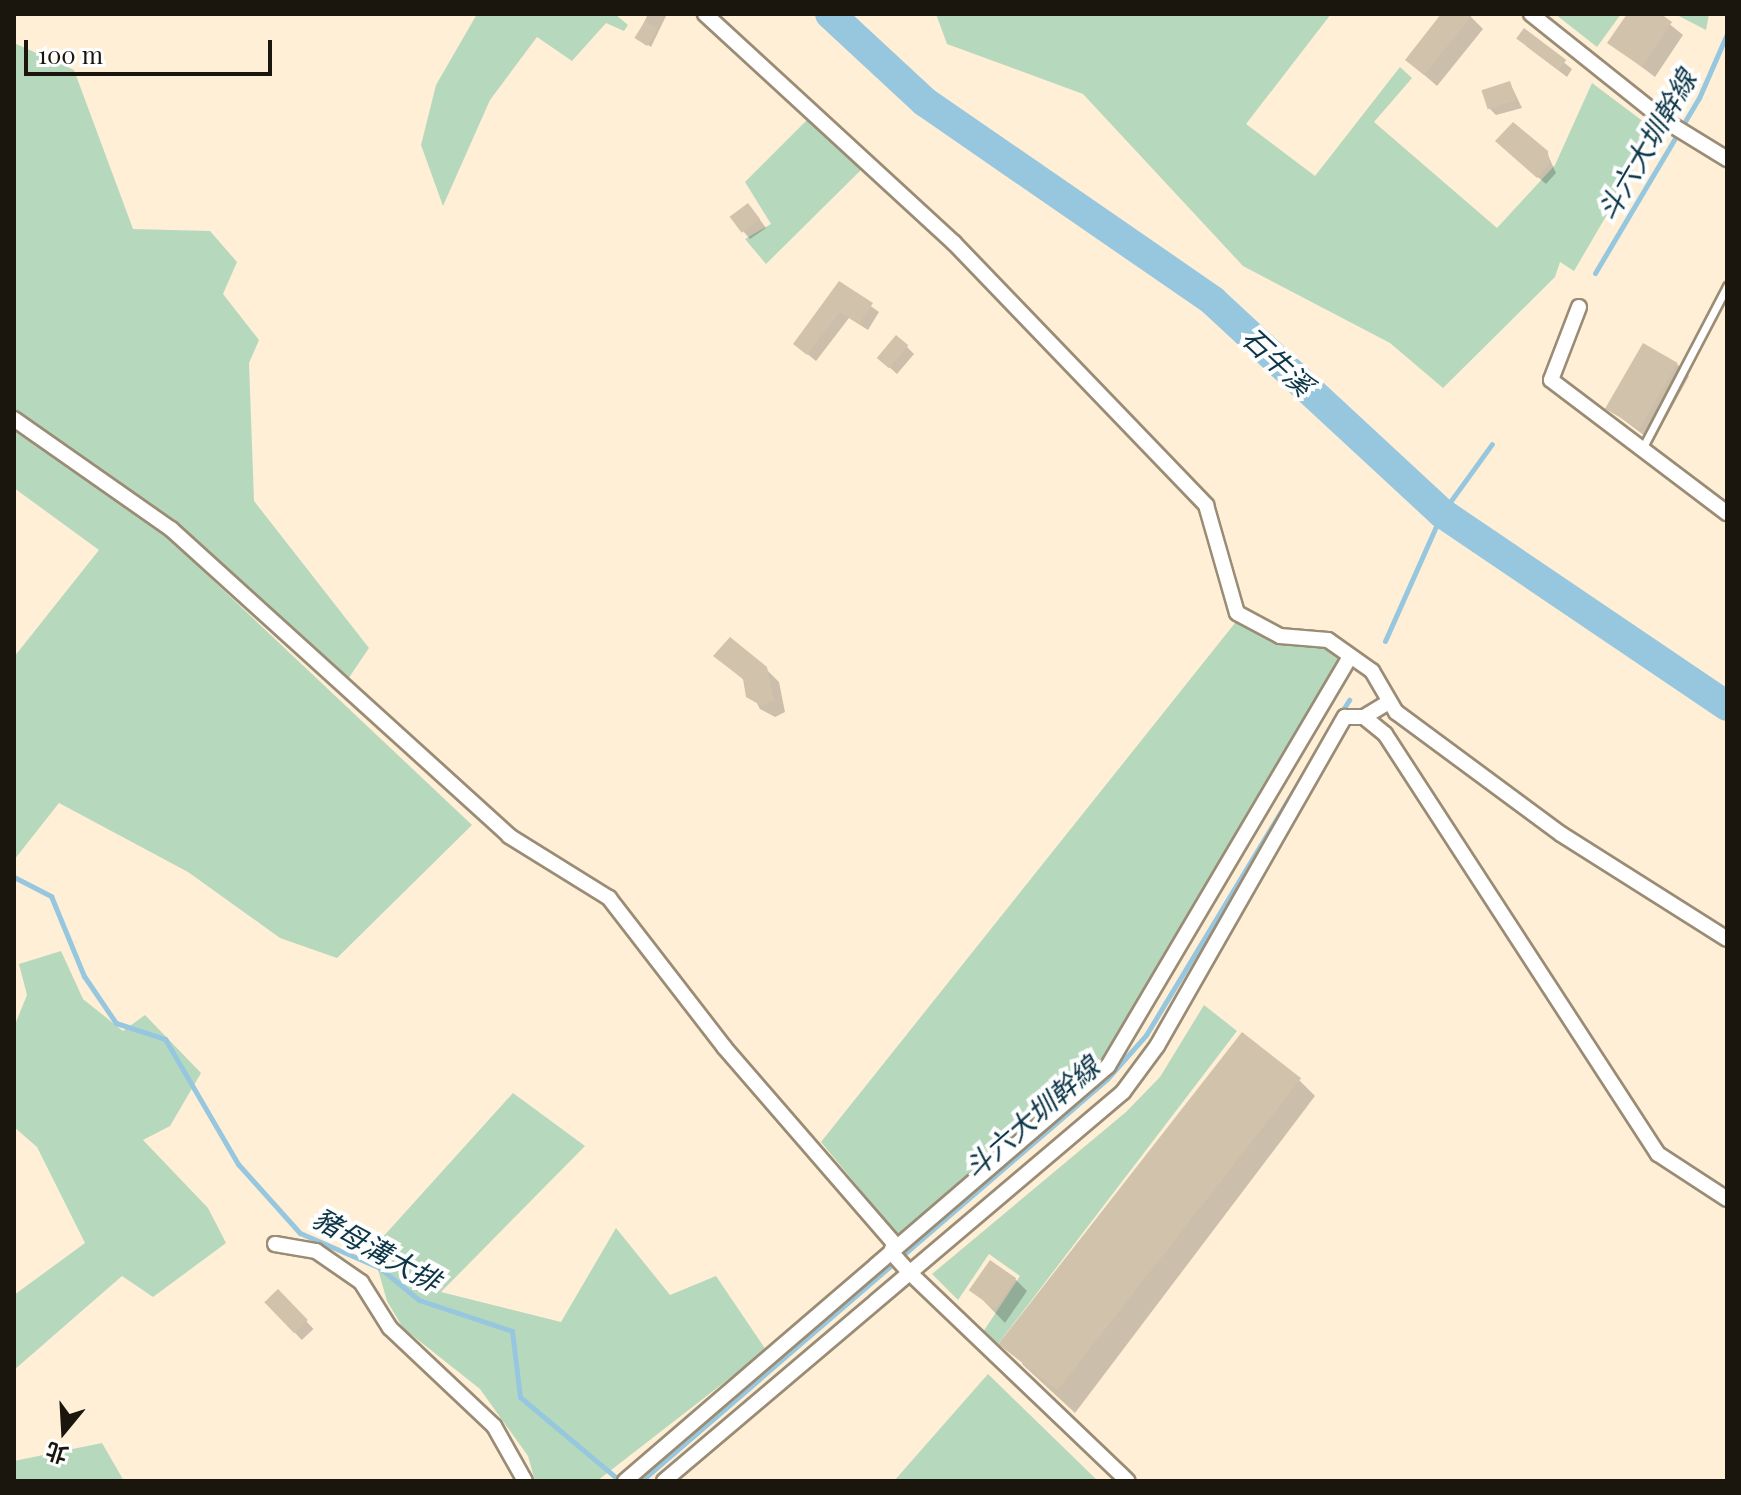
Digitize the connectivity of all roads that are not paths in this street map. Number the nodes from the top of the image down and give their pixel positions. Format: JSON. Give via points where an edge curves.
{"nodes":[{"id":1,"x":705,"y":14,"type":"edge"},
{"id":2,"x":1531,"y":14,"type":"edge"},
{"id":3,"x":1727,"y":159,"type":"edge"},
{"id":4,"x":1727,"y":286,"type":"edge"},
{"id":5,"x":1579,"y":307,"type":"dead end"},
{"id":6,"x":14,"y":419,"type":"edge"},
{"id":7,"x":1643,"y":447,"type":"junction"},
{"id":8,"x":1727,"y":513,"type":"edge"},
{"id":9,"x":1350,"y":657,"type":"junction"},
{"id":10,"x":1384,"y":699,"type":"junction"},
{"id":11,"x":1364,"y":717,"type":"junction"},
{"id":12,"x":1727,"y":939,"type":"edge"},
{"id":13,"x":1727,"y":1199,"type":"edge"},
{"id":14,"x":275,"y":1244,"type":"dead end"},
{"id":15,"x":891,"y":1252,"type":"junction"},
{"id":16,"x":910,"y":1273,"type":"junction"},
{"id":17,"x":629,"y":1476,"type":"edge"},
{"id":18,"x":525,"y":1481,"type":"edge"},
{"id":19,"x":664,"y":1481,"type":"edge"},
{"id":20,"x":1128,"y":1481,"type":"edge"}],
"edges":[{"from":1,"to":9,"type":"street","via":[[995,282],[1206,505],[1237,613],[1280,636],[1328,640]]},
{"from":2,"to":3,"type":"street","via":[[1665,121]]},
{"from":4,"to":7,"type":"lane"},
{"from":5,"to":7,"type":"street","via":[[1551,380]]},
{"from":6,"to":15,"type":"street","via":[[171,529],[509,836],[609,898],[724,1047],[894,1243]]},
{"from":7,"to":8,"type":"street"},
{"from":9,"to":10,"type":"street","via":[[1372,671]]},
{"from":9,"to":15,"type":"street","via":[[1108,1066]]},
{"from":10,"to":11,"type":"street"},
{"from":10,"to":12,"type":"street","via":[[1561,834]]},
{"from":11,"to":13,"type":"street","via":[[1385,734],[1658,1154]]},
{"from":11,"to":16,"type":"street","via":[[1345,717],[1157,1046],[1123,1092]]},
{"from":14,"to":18,"type":"street","via":[[316,1251],[361,1282],[390,1328],[494,1426]]},
{"from":15,"to":16,"type":"street"},
{"from":15,"to":17,"type":"street"},
{"from":16,"to":19,"type":"street"},
{"from":16,"to":20,"type":"street"}]}
